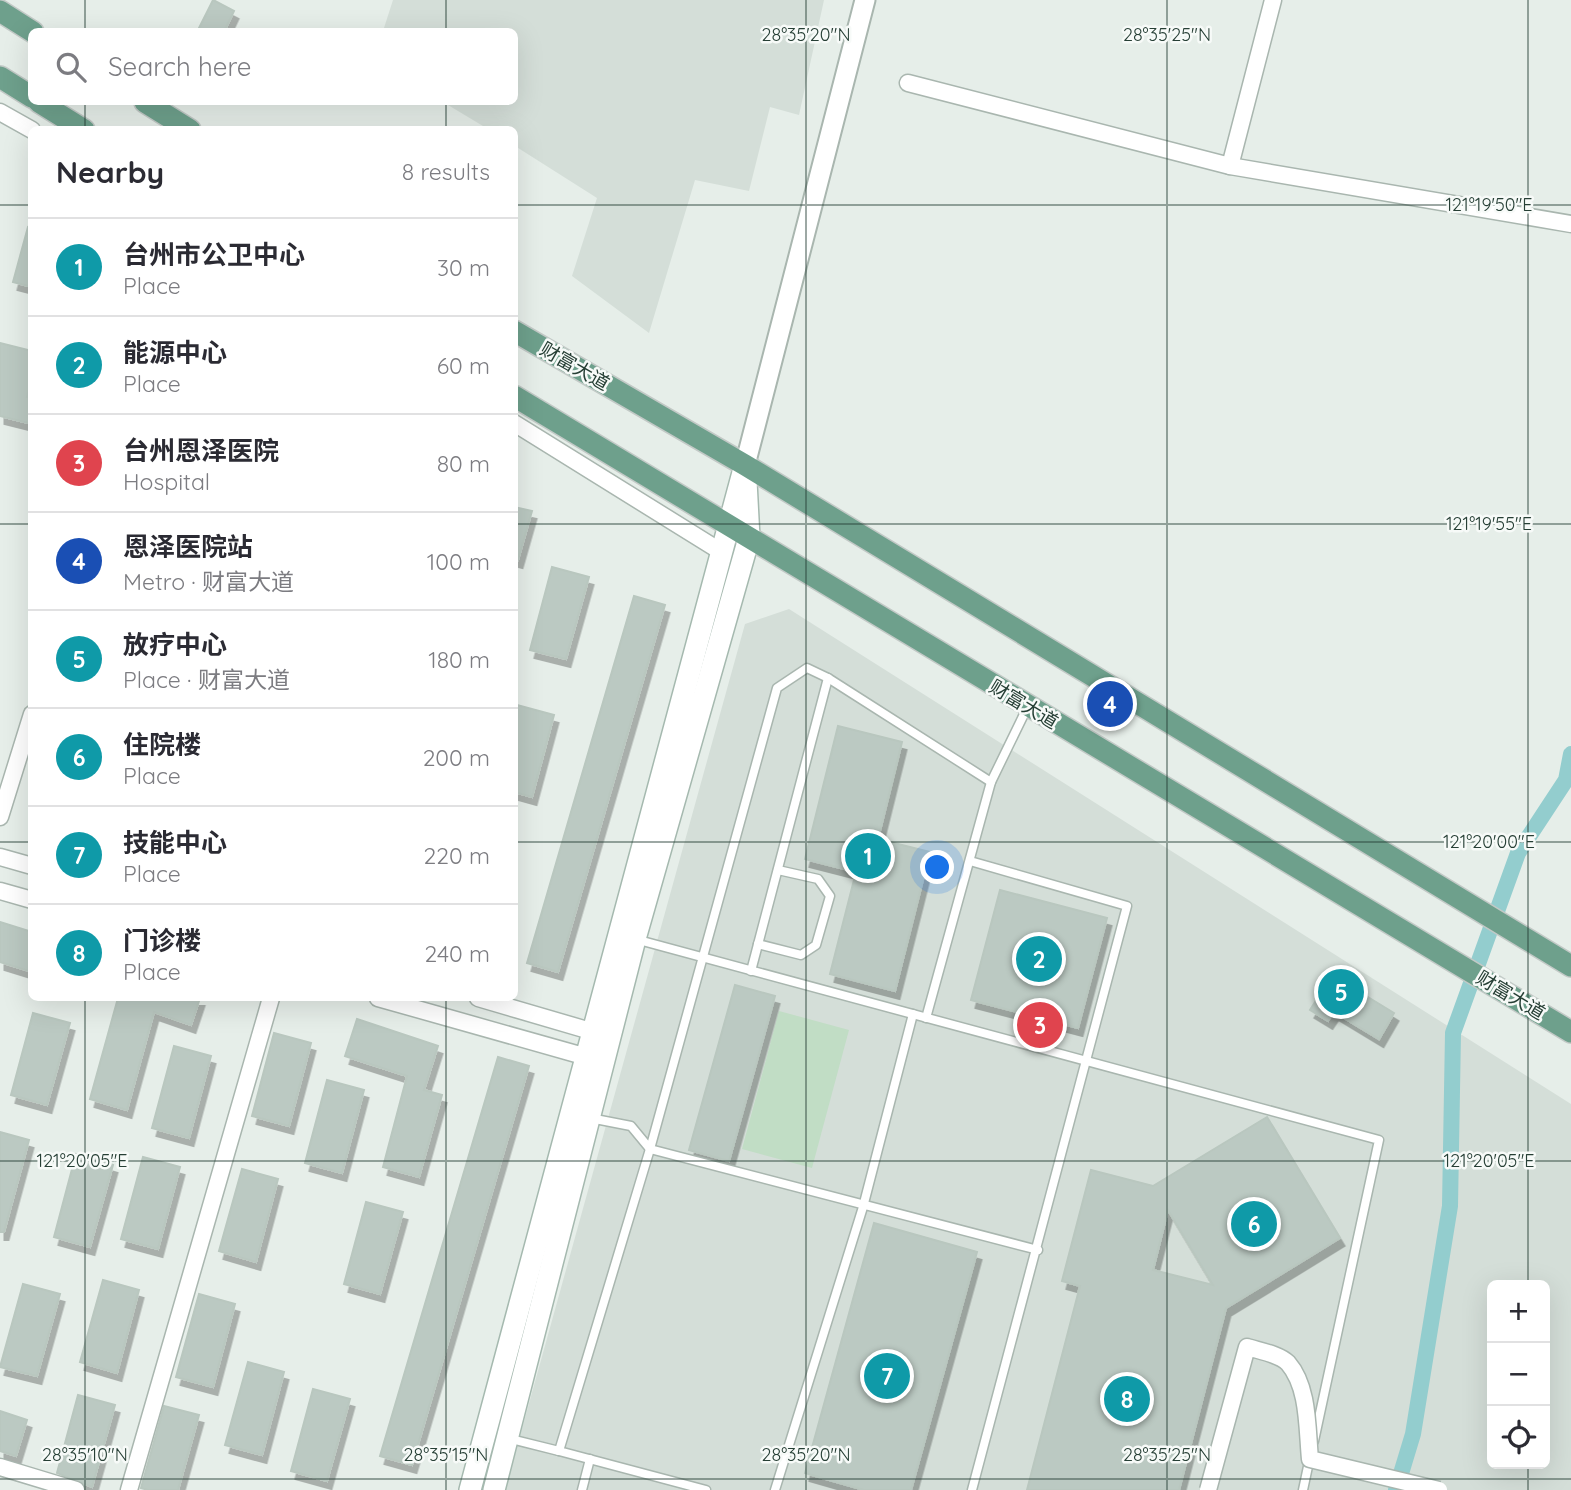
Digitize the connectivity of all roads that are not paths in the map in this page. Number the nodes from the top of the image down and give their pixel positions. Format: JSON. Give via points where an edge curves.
{"nodes":[{"id":1,"x":865,"y":0,"type":"edge"},
{"id":2,"x":1273,"y":0,"type":"edge"},
{"id":3,"x":0,"y":11,"type":"edge"},
{"id":4,"x":28,"y":29,"type":"edge"},
{"id":5,"x":0,"y":78,"type":"edge"},
{"id":6,"x":908,"y":83,"type":"dead end"},
{"id":7,"x":28,"y":95,"type":"edge"},
{"id":8,"x":44,"y":105,"type":"edge"},
{"id":9,"x":150,"y":105,"type":"edge"},
{"id":10,"x":0,"y":112,"type":"edge"},
{"id":11,"x":78,"y":126,"type":"edge"},
{"id":12,"x":184,"y":126,"type":"edge"},
{"id":13,"x":28,"y":128,"type":"edge"},
{"id":14,"x":1230,"y":166,"type":"junction"},
{"id":15,"x":1571,"y":224,"type":"edge"},
{"id":16,"x":518,"y":333,"type":"edge"},
{"id":17,"x":518,"y":398,"type":"edge"},
{"id":18,"x":518,"y":426,"type":"edge"},
{"id":19,"x":745,"y":465,"type":"junction"},
{"id":20,"x":728,"y":522,"type":"junction"},
{"id":21,"x":749,"y":538,"type":"junction"},
{"id":22,"x":720,"y":551,"type":"junction"},
{"id":23,"x":828,"y":678,"type":"junction"},
{"id":24,"x":1028,"y":706,"type":"junction"},
{"id":25,"x":28,"y":727,"type":"edge"},
{"id":26,"x":991,"y":782,"type":"junction"},
{"id":27,"x":0,"y":817,"type":"edge"},
{"id":28,"x":0,"y":857,"type":"edge"},
{"id":29,"x":970,"y":862,"type":"junction"},
{"id":30,"x":28,"y":865,"type":"edge"},
{"id":31,"x":778,"y":870,"type":"junction"},
{"id":32,"x":0,"y":891,"type":"edge"},
{"id":33,"x":28,"y":899,"type":"edge"},
{"id":34,"x":627,"y":936,"type":"junction"},
{"id":35,"x":758,"y":944,"type":"junction"},
{"id":36,"x":702,"y":958,"type":"junction"},
{"id":37,"x":1571,"y":966,"type":"edge"},
{"id":38,"x":751,"y":971,"type":"junction"},
{"id":39,"x":270,"y":1001,"type":"edge"},
{"id":40,"x":388,"y":1001,"type":"edge"},
{"id":41,"x":488,"y":1001,"type":"edge"},
{"id":42,"x":913,"y":1014,"type":"junction"},
{"id":43,"x":926,"y":1018,"type":"junction"},
{"id":44,"x":594,"y":1032,"type":"junction"},
{"id":45,"x":1571,"y":1032,"type":"edge"},
{"id":46,"x":587,"y":1058,"type":"junction"},
{"id":47,"x":1088,"y":1060,"type":"junction"},
{"id":48,"x":581,"y":1116,"type":"junction"},
{"id":49,"x":650,"y":1149,"type":"junction"},
{"id":50,"x":863,"y":1207,"type":"junction"},
{"id":51,"x":1038,"y":1250,"type":"junction"},
{"id":52,"x":485,"y":1433,"type":"junction"},
{"id":53,"x":508,"y":1438,"type":"junction"},
{"id":54,"x":559,"y":1451,"type":"junction"},
{"id":55,"x":590,"y":1459,"type":"junction"},
{"id":56,"x":1310,"y":1459,"type":"junction"},
{"id":57,"x":0,"y":1467,"type":"edge"},
{"id":58,"x":76,"y":1490,"type":"edge"},
{"id":59,"x":129,"y":1490,"type":"edge"},
{"id":60,"x":470,"y":1490,"type":"edge"},
{"id":61,"x":494,"y":1490,"type":"edge"},
{"id":62,"x":582,"y":1490,"type":"edge"},
{"id":63,"x":706,"y":1490,"type":"edge"},
{"id":64,"x":775,"y":1490,"type":"edge"},
{"id":65,"x":972,"y":1490,"type":"edge"},
{"id":66,"x":1208,"y":1490,"type":"edge"},
{"id":67,"x":1303,"y":1490,"type":"edge"},
{"id":68,"x":1438,"y":1490,"type":"edge"}],
"edges":[{"from":1,"to":19,"type":"street"},
{"from":2,"to":14,"type":"street"},
{"from":3,"to":4,"type":"main road"},
{"from":5,"to":7,"type":"main road"},
{"from":6,"to":14,"type":"street"},
{"from":8,"to":11,"type":"main road"},
{"from":9,"to":12,"type":"main road"},
{"from":10,"to":13,"type":"street"},
{"from":14,"to":15,"type":"street"},
{"from":16,"to":19,"type":"main road","name":"财富大道"},
{"from":17,"to":20,"type":"main road","name":"财富大道"},
{"from":18,"to":22,"type":"street"},
{"from":19,"to":20,"type":"main road"},
{"from":19,"to":21,"type":"main road"},
{"from":19,"to":37,"type":"main road","name":"财富大道"},
{"from":20,"to":21,"type":"main road","name":"财富大道"},
{"from":20,"to":22,"type":"main road"},
{"from":21,"to":24,"type":"main road","name":"财富大道"},
{"from":21,"to":34,"type":"main road"},
{"from":22,"to":34,"type":"main road"},
{"from":23,"to":26,"type":"lane"},
{"from":23,"to":31,"type":"lane"},
{"from":23,"to":36,"type":"lane","via":[[807,668],[777,688]]},
{"from":24,"to":26,"type":"lane"},
{"from":24,"to":45,"type":"main road","name":"财富大道"},
{"from":25,"to":27,"type":"street"},
{"from":26,"to":29,"type":"lane"},
{"from":28,"to":30,"type":"street"},
{"from":29,"to":43,"type":"lane"},
{"from":29,"to":47,"type":"lane","via":[[1127,906]]},
{"from":31,"to":35,"type":"lane"},
{"from":31,"to":35,"type":"lane","via":[[818,879],[830,896],[816,945],[801,956]]},
{"from":32,"to":33,"type":"street"},
{"from":34,"to":36,"type":"lane"},
{"from":34,"to":44,"type":"main road"},
{"from":34,"to":48,"type":"main road"},
{"from":35,"to":38,"type":"lane"},
{"from":36,"to":38,"type":"lane"},
{"from":36,"to":49,"type":"lane"},
{"from":38,"to":42,"type":"lane"},
{"from":39,"to":59,"type":"street"},
{"from":40,"to":46,"type":"street"},
{"from":41,"to":44,"type":"street"},
{"from":42,"to":43,"type":"lane"},
{"from":42,"to":50,"type":"lane"},
{"from":43,"to":47,"type":"lane"},
{"from":44,"to":46,"type":"main road"},
{"from":46,"to":48,"type":"main road"},
{"from":47,"to":51,"type":"lane"},
{"from":47,"to":56,"type":"lane","via":[[1379,1140]]},
{"from":48,"to":49,"type":"lane","via":[[631,1126]]},
{"from":48,"to":52,"type":"main road"},
{"from":48,"to":53,"type":"main road"},
{"from":49,"to":50,"type":"lane"},
{"from":49,"to":54,"type":"lane"},
{"from":50,"to":51,"type":"lane"},
{"from":50,"to":64,"type":"lane"},
{"from":51,"to":65,"type":"lane"},
{"from":52,"to":53,"type":"lane"},
{"from":52,"to":60,"type":"main road"},
{"from":53,"to":54,"type":"lane"},
{"from":53,"to":61,"type":"main road"},
{"from":54,"to":55,"type":"lane"},
{"from":55,"to":62,"type":"lane"},
{"from":55,"to":63,"type":"lane"},
{"from":56,"to":66,"type":"street","bridge":true,"via":[[1298,1379],[1287,1362],[1247,1347]]},
{"from":56,"to":67,"type":"lane"},
{"from":56,"to":68,"type":"street","bridge":true},
{"from":57,"to":58,"type":"street"}]}
